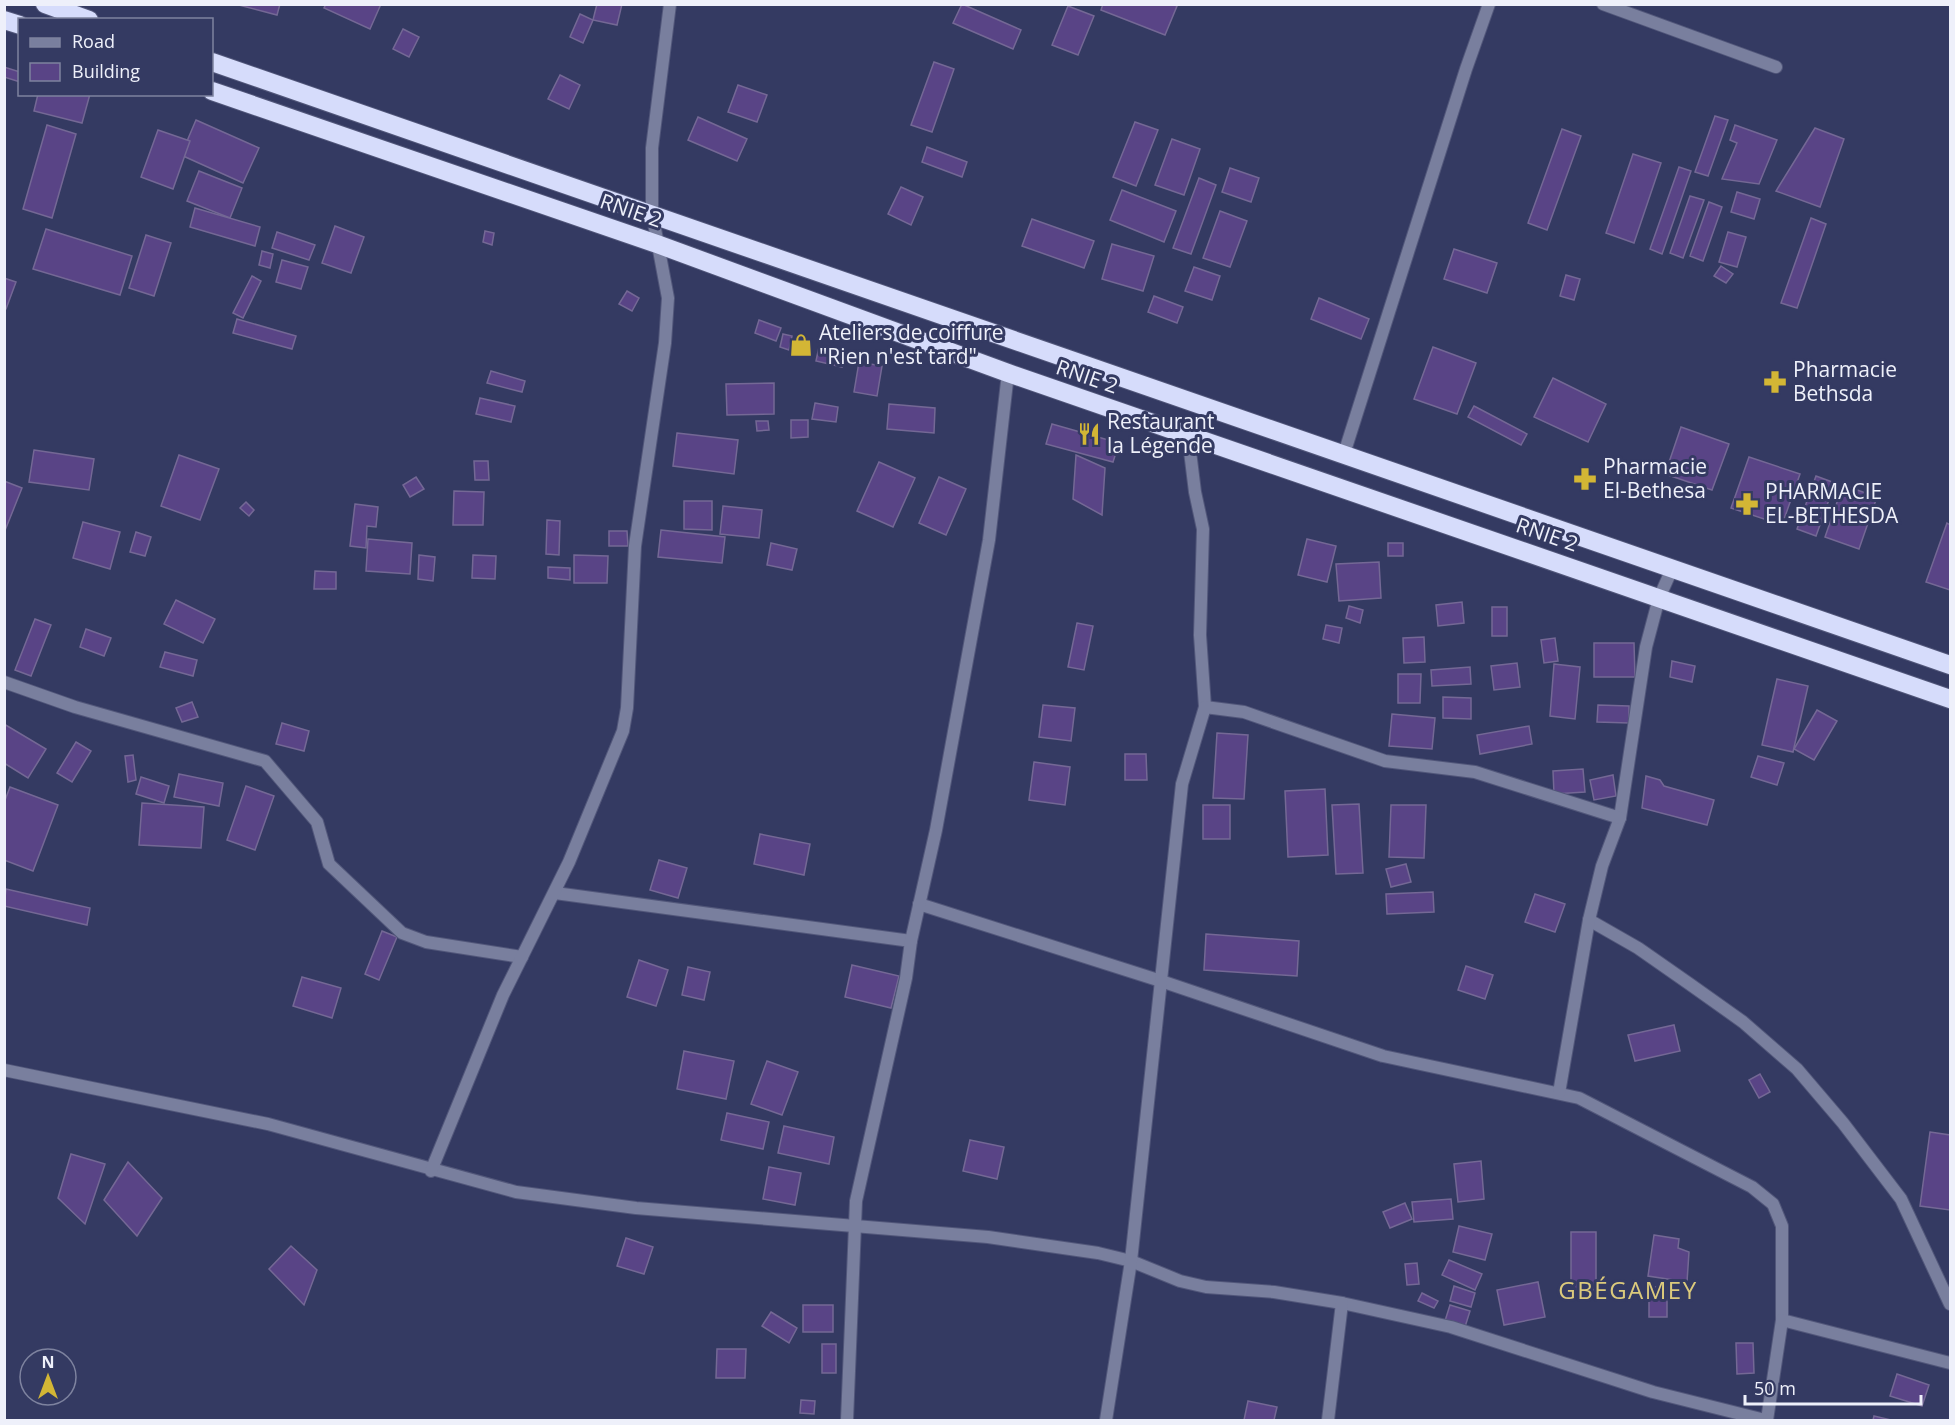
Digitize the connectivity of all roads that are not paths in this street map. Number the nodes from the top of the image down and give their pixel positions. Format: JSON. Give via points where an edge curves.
{"nodes":[{"id":1,"x":45,"y":4,"type":"edge"},
{"id":2,"x":670,"y":4,"type":"edge"},
{"id":3,"x":1489,"y":4,"type":"edge"},
{"id":4,"x":1604,"y":4,"type":"edge"},
{"id":5,"x":84,"y":18,"type":"edge"},
{"id":6,"x":213,"y":62,"type":"edge"},
{"id":7,"x":1776,"y":68,"type":"dead end"},
{"id":8,"x":213,"y":91,"type":"edge"},
{"id":9,"x":652,"y":213,"type":"junction"},
{"id":10,"x":657,"y":244,"type":"junction"},
{"id":11,"x":1008,"y":373,"type":"junction"},
{"id":12,"x":1188,"y":435,"type":"junction"},
{"id":13,"x":1343,"y":457,"type":"junction"},
{"id":14,"x":1672,"y":569,"type":"junction"},
{"id":15,"x":1659,"y":598,"type":"junction"},
{"id":16,"x":1950,"y":665,"type":"edge"},
{"id":17,"x":4,"y":682,"type":"edge"},
{"id":18,"x":1950,"y":699,"type":"edge"},
{"id":19,"x":1205,"y":707,"type":"junction"},
{"id":20,"x":1620,"y":818,"type":"junction"},
{"id":21,"x":555,"y":893,"type":"junction"},
{"id":22,"x":919,"y":904,"type":"junction"},
{"id":23,"x":1589,"y":920,"type":"junction"},
{"id":24,"x":911,"y":941,"type":"junction"},
{"id":25,"x":522,"y":957,"type":"junction"},
{"id":26,"x":1161,"y":981,"type":"junction"},
{"id":27,"x":4,"y":1070,"type":"edge"},
{"id":28,"x":1558,"y":1093,"type":"junction"},
{"id":29,"x":431,"y":1171,"type":"junction"},
{"id":30,"x":853,"y":1227,"type":"junction"},
{"id":31,"x":1131,"y":1261,"type":"junction"},
{"id":32,"x":1342,"y":1303,"type":"junction"},
{"id":33,"x":1950,"y":1304,"type":"edge"},
{"id":34,"x":1782,"y":1320,"type":"junction"},
{"id":35,"x":1950,"y":1363,"type":"edge"},
{"id":36,"x":847,"y":1420,"type":"edge"},
{"id":37,"x":1106,"y":1420,"type":"edge"},
{"id":38,"x":1328,"y":1420,"type":"edge"},
{"id":39,"x":1766,"y":1420,"type":"edge"}],
"edges":[{"from":1,"to":5,"type":"highway"},
{"from":2,"to":9,"type":"street","via":[[652,148]]},
{"from":3,"to":13,"type":"street"},
{"from":4,"to":7,"type":"street"},
{"from":6,"to":9,"type":"highway","name":"RNIE 2","number":"RNIE 2"},
{"from":8,"to":10,"type":"highway","name":"RNIE 2","number":"RNIE 2"},
{"from":9,"to":10,"type":"street"},
{"from":9,"to":13,"type":"highway","name":"RNIE 2","number":"RNIE 2"},
{"from":10,"to":11,"type":"highway","name":"RNIE 2","number":"RNIE 2"},
{"from":10,"to":21,"type":"street","via":[[668,298],[665,344],[635,546],[623,731]]},
{"from":11,"to":12,"type":"highway","name":"RNIE 2","number":"RNIE 2"},
{"from":11,"to":22,"type":"street","via":[[989,540]]},
{"from":12,"to":15,"type":"highway","name":"RNIE 2","number":"RNIE 2"},
{"from":12,"to":19,"type":"street","via":[[1203,529],[1200,635]]},
{"from":13,"to":14,"type":"highway","name":"RNIE 2","number":"RNIE 2"},
{"from":14,"to":15,"type":"street"},
{"from":14,"to":16,"type":"highway","name":"RNIE 2","number":"RNIE 2"},
{"from":15,"to":18,"type":"highway","name":"RNIE 2","number":"RNIE 2"},
{"from":15,"to":20,"type":"street","via":[[1646,648]]},
{"from":17,"to":25,"type":"street","via":[[75,707],[265,761],[317,822],[329,864],[402,933],[426,942]]},
{"from":19,"to":20,"type":"street","via":[[1244,712],[1385,761],[1475,772]]},
{"from":19,"to":26,"type":"street","via":[[1182,784]]},
{"from":20,"to":23,"type":"street","via":[[1602,866]]},
{"from":21,"to":24,"type":"street"},
{"from":21,"to":25,"type":"street"},
{"from":22,"to":24,"type":"street"},
{"from":22,"to":26,"type":"street"},
{"from":23,"to":28,"type":"street"},
{"from":23,"to":33,"type":"street","via":[[1691,984],[1797,1069],[1901,1200]]},
{"from":24,"to":30,"type":"street"},
{"from":25,"to":29,"type":"street"},
{"from":26,"to":28,"type":"street","via":[[1383,1056]]},
{"from":26,"to":31,"type":"street"},
{"from":27,"to":29,"type":"street","via":[[268,1124]]},
{"from":28,"to":34,"type":"street","via":[[1579,1098],[1635,1126],[1752,1187],[1773,1204],[1782,1226]]},
{"from":29,"to":30,"type":"street","via":[[516,1192],[636,1208]]},
{"from":30,"to":31,"type":"street","via":[[988,1237]]},
{"from":30,"to":36,"type":"street"},
{"from":31,"to":32,"type":"street","via":[[1206,1287]]},
{"from":31,"to":37,"type":"street"},
{"from":32,"to":38,"type":"street"},
{"from":32,"to":39,"type":"street","via":[[1451,1327],[1653,1392]]},
{"from":34,"to":35,"type":"street"},
{"from":34,"to":39,"type":"street"}]}
